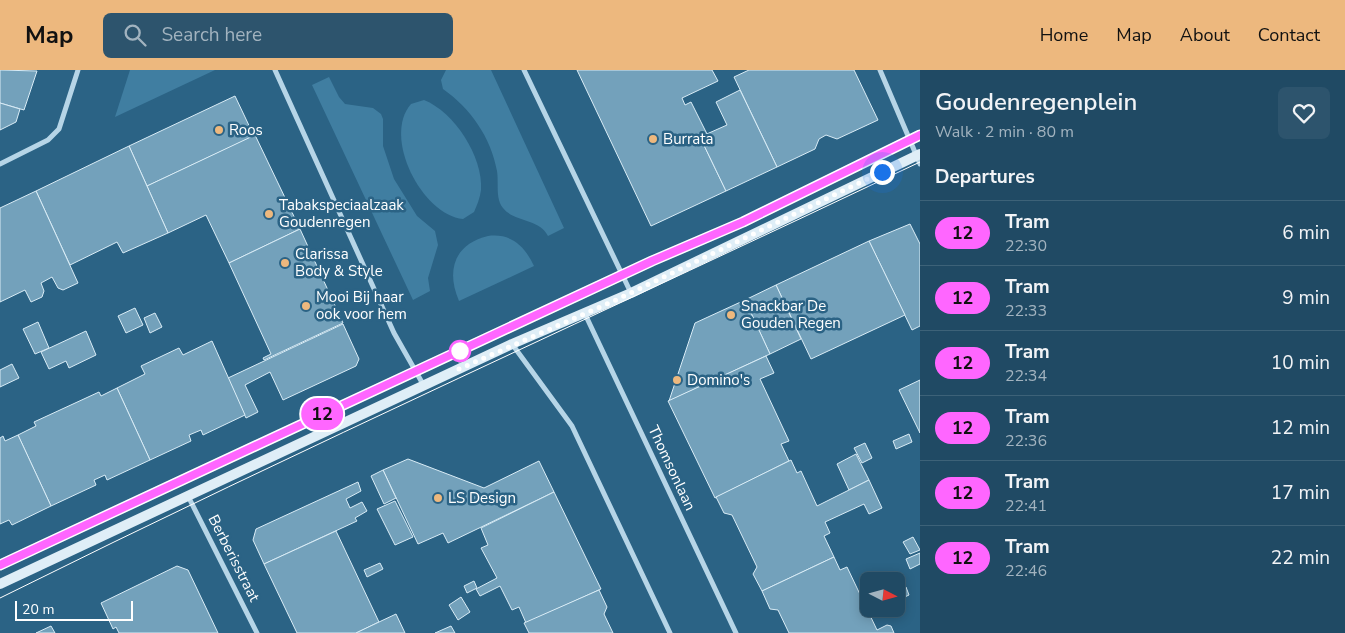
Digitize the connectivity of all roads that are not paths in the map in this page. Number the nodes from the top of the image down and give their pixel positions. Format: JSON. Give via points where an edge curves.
{"nodes":[{"id":1,"x":78,"y":70,"type":"edge"},
{"id":2,"x":275,"y":70,"type":"edge"},
{"id":3,"x":524,"y":70,"type":"edge"},
{"id":4,"x":880,"y":70,"type":"edge"},
{"id":5,"x":919,"y":158,"type":"edge"},
{"id":6,"x":0,"y":164,"type":"edge"},
{"id":7,"x":631,"y":293,"type":"junction"},
{"id":8,"x":585,"y":314,"type":"junction"},
{"id":9,"x":512,"y":344,"type":"junction"},
{"id":10,"x":424,"y":386,"type":"junction"},
{"id":11,"x":188,"y":495,"type":"junction"},
{"id":12,"x":0,"y":584,"type":"edge"},
{"id":13,"x":257,"y":633,"type":"edge"},
{"id":14,"x":670,"y":633,"type":"edge"},
{"id":15,"x":736,"y":633,"type":"edge"}],
"edges":[{"from":1,"to":6,"type":"street","via":[[59,129],[48,140]]},
{"from":2,"to":10,"type":"street","via":[[394,333]]},
{"from":3,"to":7,"type":"street"},
{"from":4,"to":5,"type":"street"},
{"from":5,"to":7,"type":"street"},
{"from":7,"to":8,"type":"street"},
{"from":8,"to":9,"type":"street"},
{"from":8,"to":15,"type":"street","name":"Thomsonlaan"},
{"from":9,"to":10,"type":"street"},
{"from":9,"to":14,"type":"street","via":[[572,426]]},
{"from":10,"to":11,"type":"street"},
{"from":11,"to":12,"type":"street"},
{"from":11,"to":13,"type":"street","name":"Berberisstraat"}]}
